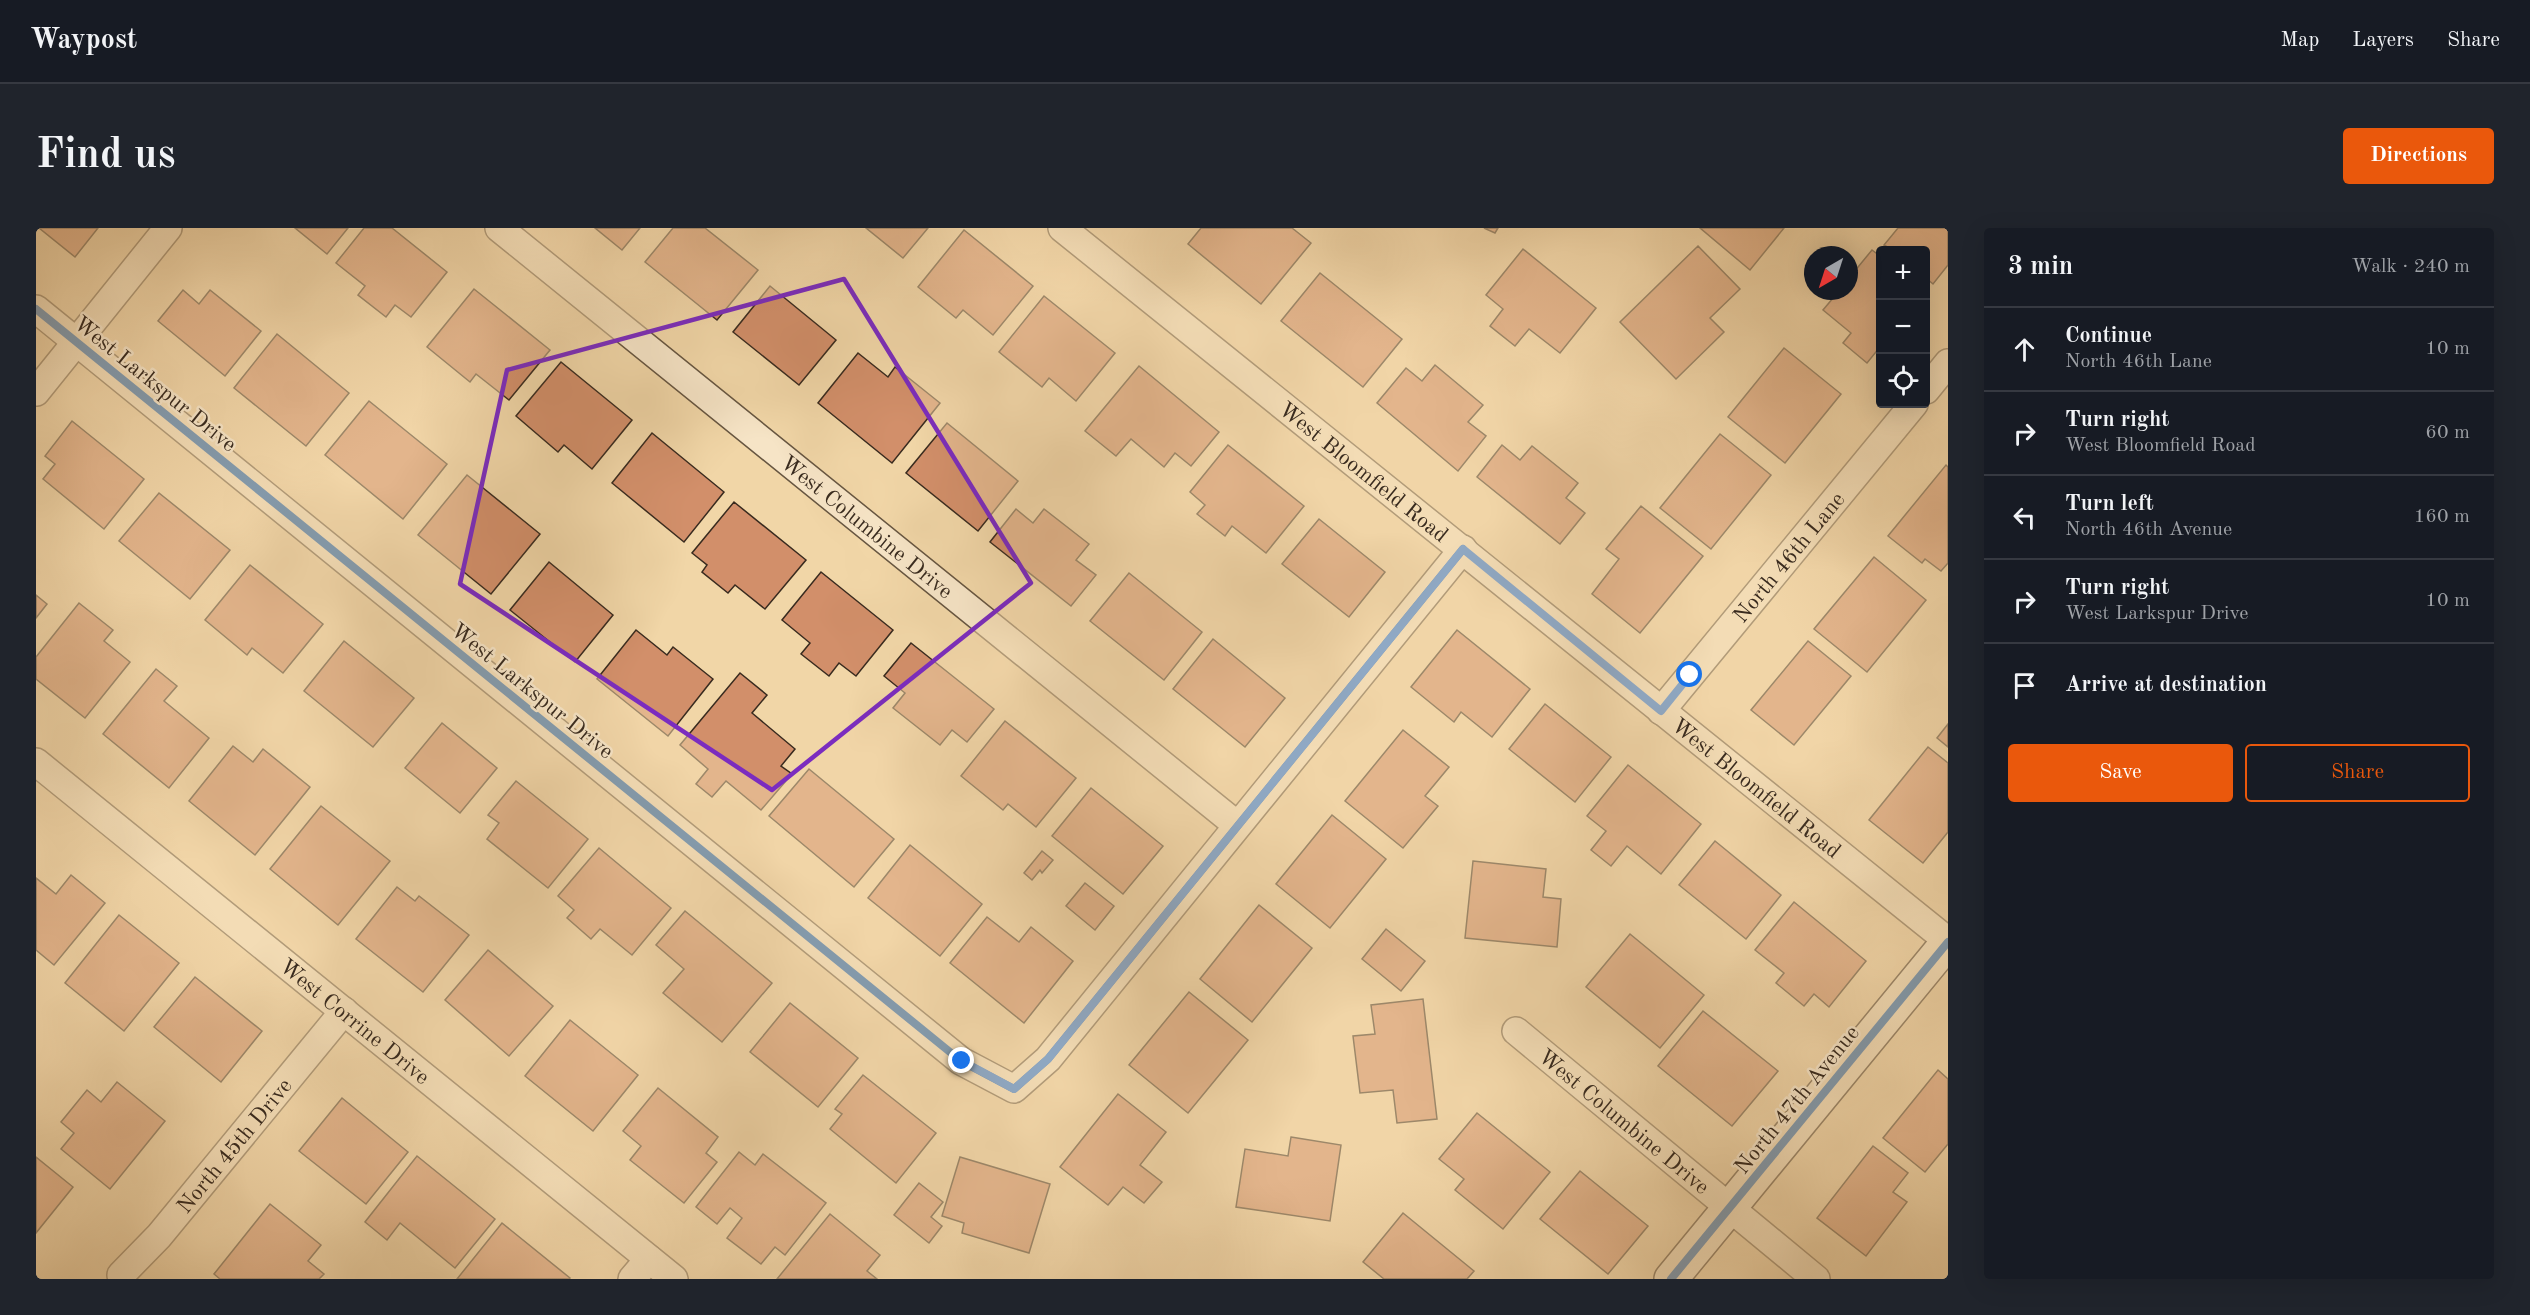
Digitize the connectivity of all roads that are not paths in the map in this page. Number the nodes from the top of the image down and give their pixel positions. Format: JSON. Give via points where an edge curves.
{"nodes":[{"id":1,"x":168,"y":228,"type":"edge"},
{"id":2,"x":499,"y":228,"type":"edge"},
{"id":3,"x":1062,"y":228,"type":"edge"},
{"id":4,"x":36,"y":309,"type":"edge"},
{"id":5,"x":77,"y":342,"type":"junction"},
{"id":6,"x":1948,"y":363,"type":"edge"},
{"id":7,"x":1930,"y":385,"type":"edge"},
{"id":8,"x":36,"y":392,"type":"edge"},
{"id":9,"x":1911,"y":408,"type":"edge"},
{"id":10,"x":1463,"y":549,"type":"junction"},
{"id":11,"x":1661,"y":711,"type":"junction"},
{"id":12,"x":37,"y":764,"type":"edge"},
{"id":13,"x":1237,"y":825,"type":"junction"},
{"id":14,"x":1948,"y":941,"type":"edge"},
{"id":15,"x":344,"y":1011,"type":"junction"},
{"id":16,"x":1516,"y":1030,"type":"dead end"},
{"id":17,"x":1730,"y":1208,"type":"junction"},
{"id":18,"x":640,"y":1269,"type":"edge"},
{"id":19,"x":121,"y":1275,"type":"dead end"},
{"id":20,"x":674,"y":1279,"type":"edge"},
{"id":21,"x":1671,"y":1279,"type":"edge"},
{"id":22,"x":1816,"y":1279,"type":"edge"}],
"edges":[{"from":1,"to":5,"type":"street"},
{"from":2,"to":13,"type":"street","name":"West Columbine Drive"},
{"from":3,"to":10,"type":"street","name":"West Bloomfield Road"},
{"from":4,"to":5,"type":"street","name":"West Larkspur Drive"},
{"from":5,"to":8,"type":"street"},
{"from":5,"to":13,"type":"street","name":"West Larkspur Drive","via":[[962,1061],[1014,1089],[1048,1059]]},
{"from":6,"to":7,"type":"street"},
{"from":9,"to":11,"type":"street","name":"North 46th Lane"},
{"from":10,"to":11,"type":"street","name":"West Bloomfield Road"},
{"from":10,"to":13,"type":"street"},
{"from":11,"to":14,"type":"street","name":"West Bloomfield Road"},
{"from":12,"to":15,"type":"street","name":"West Corrine Drive"},
{"from":14,"to":17,"type":"street","name":"North 47th Avenue"},
{"from":15,"to":18,"type":"street","name":"West Corrine Drive"},
{"from":15,"to":19,"type":"street","name":"North 45th Drive","via":[[159,1236]]},
{"from":16,"to":17,"type":"street","name":"West Columbine Drive"},
{"from":17,"to":21,"type":"street","name":"North 47th Avenue"},
{"from":17,"to":22,"type":"street","name":"West Columbine Drive"},
{"from":18,"to":20,"type":"street","name":"West Corrine Drive"}]}
